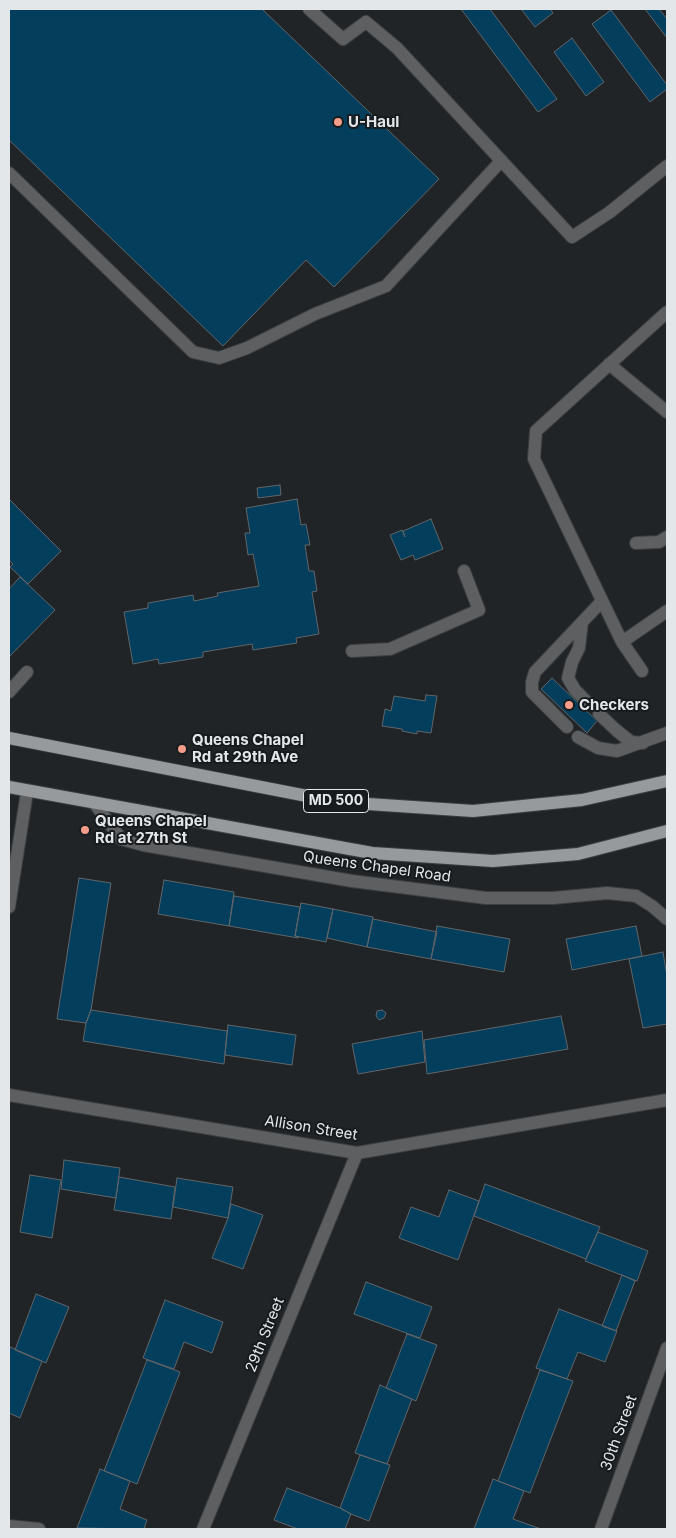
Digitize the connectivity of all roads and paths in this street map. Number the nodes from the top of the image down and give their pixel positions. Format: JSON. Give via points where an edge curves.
{"nodes":[{"id":1,"x":309,"y":9,"type":"edge"},
{"id":2,"x":501,"y":161,"type":"junction"},
{"id":3,"x":667,"y":166,"type":"edge"},
{"id":4,"x":9,"y":173,"type":"edge"},
{"id":5,"x":667,"y":312,"type":"edge"},
{"id":6,"x":610,"y":364,"type":"junction"},
{"id":7,"x":667,"y":412,"type":"edge"},
{"id":8,"x":667,"y":537,"type":"edge"},
{"id":9,"x":636,"y":543,"type":"dead end"},
{"id":10,"x":464,"y":571,"type":"dead end"},
{"id":11,"x":602,"y":601,"type":"junction"},
{"id":12,"x":667,"y":611,"type":"edge"},
{"id":13,"x":582,"y":622,"type":"junction"},
{"id":14,"x":622,"y":642,"type":"junction"},
{"id":15,"x":352,"y":651,"type":"dead end"},
{"id":16,"x":642,"y":671,"type":"dead end"},
{"id":17,"x":27,"y":672,"type":"dead end"},
{"id":18,"x":9,"y":692,"type":"edge"},
{"id":19,"x":588,"y":703,"type":"dead end"},
{"id":20,"x":599,"y":714,"type":"dead end"},
{"id":21,"x":567,"y":727,"type":"dead end"},
{"id":22,"x":667,"y":733,"type":"edge"},
{"id":23,"x":578,"y":737,"type":"dead end"},
{"id":24,"x":9,"y":738,"type":"edge"},
{"id":25,"x":643,"y":742,"type":"junction"},
{"id":26,"x":667,"y":781,"type":"edge"},
{"id":27,"x":9,"y":787,"type":"edge"},
{"id":28,"x":27,"y":792,"type":"junction"},
{"id":29,"x":95,"y":804,"type":"junction"},
{"id":30,"x":667,"y":831,"type":"edge"},
{"id":31,"x":9,"y":907,"type":"edge"},
{"id":32,"x":667,"y":919,"type":"edge"},
{"id":33,"x":9,"y":1095,"type":"edge"},
{"id":34,"x":667,"y":1100,"type":"edge"},
{"id":35,"x":357,"y":1153,"type":"junction"},
{"id":36,"x":667,"y":1348,"type":"edge"},
{"id":37,"x":9,"y":1526,"type":"edge"},
{"id":38,"x":40,"y":1529,"type":"edge"},
{"id":39,"x":203,"y":1529,"type":"edge"},
{"id":40,"x":600,"y":1529,"type":"edge"}],
"edges":[{"from":1,"to":2,"type":"street","via":[[343,39],[366,22],[397,48]]},
{"from":2,"to":3,"type":"street","via":[[572,237],[610,212]]},
{"from":2,"to":4,"type":"street","via":[[386,286],[315,314],[220,358],[193,352]]},
{"from":5,"to":6,"type":"street"},
{"from":6,"to":7,"type":"street"},
{"from":6,"to":11,"type":"street","via":[[536,432],[534,459]]},
{"from":8,"to":9,"type":"street","via":[[658,542]]},
{"from":10,"to":15,"type":"street","via":[[479,610],[390,649]]},
{"from":11,"to":13,"type":"street"},
{"from":11,"to":14,"type":"street"},
{"from":12,"to":14,"type":"street"},
{"from":13,"to":19,"type":"street","via":[[580,648],[568,678]]},
{"from":13,"to":21,"type":"street","via":[[535,672],[532,682],[532,692]]},
{"from":14,"to":16,"type":"street"},
{"from":17,"to":18,"type":"street"},
{"from":20,"to":25,"type":"street","via":[[631,742]]},
{"from":22,"to":25,"type":"street"},
{"from":23,"to":25,"type":"street","via":[[598,748],[618,751]]},
{"from":24,"to":26,"type":"main road","number":"MD 500","via":[[338,802],[473,811],[582,800]]},
{"from":27,"to":28,"type":"main road","name":"Queens Chapel Road"},
{"from":28,"to":29,"type":"main road","name":"Queens Chapel Road"},
{"from":28,"to":31,"type":"street"},
{"from":29,"to":30,"type":"main road","name":"Queens Chapel Road","via":[[372,853],[494,861],[578,854]]},
{"from":29,"to":32,"type":"street","name":"Queens Chapel Road","via":[[121,838],[143,845],[352,881],[486,898],[553,898],[607,893],[636,896]]},
{"from":33,"to":35,"type":"street","name":"Allison Street"},
{"from":34,"to":35,"type":"street","name":"Allison Street"},
{"from":35,"to":39,"type":"street","name":"29th Street"},
{"from":36,"to":40,"type":"street","name":"30th Street"},
{"from":37,"to":38,"type":"street"}]}
